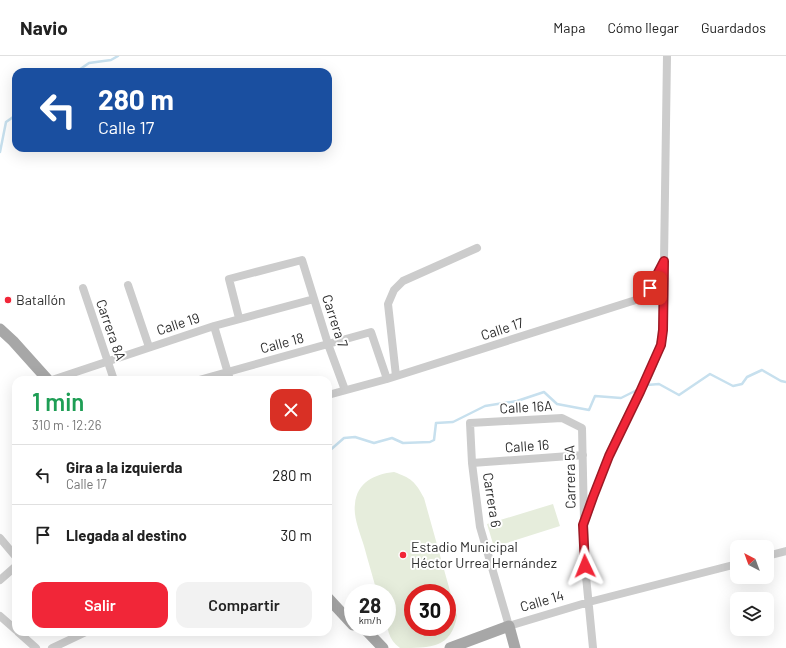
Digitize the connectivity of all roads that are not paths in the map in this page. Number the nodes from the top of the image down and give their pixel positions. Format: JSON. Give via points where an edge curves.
{"nodes":[{"id":1,"x":667,"y":56,"type":"edge"},
{"id":2,"x":477,"y":248,"type":"dead end"},
{"id":3,"x":664,"y":261,"type":"junction"},
{"id":4,"x":128,"y":285,"type":"dead end"},
{"id":5,"x":84,"y":288,"type":"dead end"},
{"id":6,"x":314,"y":299,"type":"junction"},
{"id":7,"x":239,"y":318,"type":"junction"},
{"id":8,"x":214,"y":326,"type":"junction"},
{"id":9,"x":0,"y":329,"type":"edge"},
{"id":10,"x":0,"y":336,"type":"edge"},
{"id":11,"x":328,"y":344,"type":"junction"},
{"id":12,"x":149,"y":347,"type":"junction"},
{"id":13,"x":109,"y":361,"type":"junction"},
{"id":14,"x":228,"y":372,"type":"junction"},
{"id":15,"x":36,"y":376,"type":"edge"},
{"id":16,"x":44,"y":376,"type":"edge"},
{"id":17,"x":64,"y":376,"type":"edge"},
{"id":18,"x":113,"y":376,"type":"edge"},
{"id":19,"x":214,"y":376,"type":"edge"},
{"id":20,"x":229,"y":376,"type":"edge"},
{"id":21,"x":396,"y":376,"type":"junction"},
{"id":22,"x":387,"y":379,"type":"junction"},
{"id":23,"x":345,"y":390,"type":"junction"},
{"id":24,"x":332,"y":393,"type":"edge"},
{"id":25,"x":470,"y":423,"type":"joint"},
{"id":26,"x":582,"y":428,"type":"joint"},
{"id":27,"x":583,"y":455,"type":"junction"},
{"id":28,"x":472,"y":463,"type":"junction"},
{"id":29,"x":583,"y":525,"type":"junction"},
{"id":30,"x":0,"y":538,"type":"edge"},
{"id":31,"x":786,"y":551,"type":"edge"},
{"id":32,"x":12,"y":552,"type":"edge"},
{"id":33,"x":774,"y":554,"type":"edge"},
{"id":34,"x":730,"y":566,"type":"edge"},
{"id":35,"x":12,"y":570,"type":"edge"},
{"id":36,"x":0,"y":580,"type":"edge"},
{"id":37,"x":332,"y":594,"type":"edge"},
{"id":38,"x":332,"y":602,"type":"edge"},
{"id":39,"x":589,"y":602,"type":"junction"},
{"id":40,"x":344,"y":607,"type":"edge"},
{"id":41,"x":344,"y":615,"type":"edge"},
{"id":42,"x":0,"y":616,"type":"edge"},
{"id":43,"x":509,"y":626,"type":"junction"},
{"id":44,"x":12,"y":627,"type":"edge"},
{"id":45,"x":23,"y":636,"type":"edge"},
{"id":46,"x":78,"y":636,"type":"edge"},
{"id":47,"x":364,"y":636,"type":"edge"},
{"id":48,"x":372,"y":636,"type":"edge"},
{"id":49,"x":36,"y":648,"type":"edge"},
{"id":50,"x":52,"y":648,"type":"edge"},
{"id":51,"x":375,"y":648,"type":"edge"},
{"id":52,"x":383,"y":648,"type":"edge"},
{"id":53,"x":450,"y":648,"type":"edge"},
{"id":54,"x":515,"y":648,"type":"edge"},
{"id":55,"x":593,"y":648,"type":"edge"}],
"edges":[{"from":1,"to":3,"type":"street","name":"Carrera 5A"},
{"from":2,"to":21,"type":"street","via":[[403,282],[394,290],[388,304]]},
{"from":3,"to":21,"type":"street","name":"Calle 17","via":[[642,298]]},
{"from":3,"to":29,"type":"street","name":"Carrera 5A","via":[[661,345],[609,456]]},
{"from":4,"to":12,"type":"street"},
{"from":5,"to":13,"type":"street","name":"Carrera 8A"},
{"from":6,"to":7,"type":"street","name":"Calle 19"},
{"from":6,"to":7,"type":"street","name":"Carrera 7","via":[[302,260],[230,279]]},
{"from":6,"to":11,"type":"street","name":"Carrera 7"},
{"from":7,"to":8,"type":"street","name":"Calle 19"},
{"from":8,"to":12,"type":"street","name":"Calle 19"},
{"from":8,"to":14,"type":"street"},
{"from":9,"to":16,"type":"main road"},
{"from":10,"to":15,"type":"main road"},
{"from":11,"to":14,"type":"street","name":"Calle 18"},
{"from":11,"to":22,"type":"street","name":"Calle 18","via":[[371,332]]},
{"from":11,"to":23,"type":"street","name":"Carrera 7"},
{"from":12,"to":13,"type":"street","name":"Calle 19"},
{"from":13,"to":17,"type":"street","name":"Calle 19"},
{"from":13,"to":18,"type":"street","name":"Carrera 8A"},
{"from":14,"to":19,"type":"street","name":"Calle 18"},
{"from":14,"to":20,"type":"street"},
{"from":21,"to":22,"type":"street","name":"Calle 17"},
{"from":22,"to":23,"type":"street","name":"Calle 17"},
{"from":23,"to":24,"type":"street","name":"Calle 17"},
{"from":25,"to":26,"type":"street","name":"Calle 16A","via":[[562,418]]},
{"from":25,"to":28,"type":"street","name":"Carrera 6"},
{"from":26,"to":27,"type":"street","name":"Carrera 5A"},
{"from":27,"to":28,"type":"street","name":"Calle 16"},
{"from":27,"to":29,"type":"street","name":"Carrera 5A"},
{"from":28,"to":43,"type":"street","name":"Carrera 6","via":[[480,528]]},
{"from":29,"to":39,"type":"street","name":"Carrera 5A"},
{"from":30,"to":32,"type":"street"},
{"from":31,"to":33,"type":"street"},
{"from":34,"to":39,"type":"street","name":"Calle 14"},
{"from":35,"to":36,"type":"street"},
{"from":37,"to":40,"type":"main road"},
{"from":38,"to":41,"type":"main road"},
{"from":39,"to":43,"type":"street","name":"Calle 14"},
{"from":39,"to":55,"type":"street","name":"Carrera 5A"},
{"from":42,"to":44,"type":"street"},
{"from":43,"to":53,"type":"main road","name":"Calle 14"},
{"from":43,"to":54,"type":"main road","name":"Carrera 6"},
{"from":45,"to":49,"type":"street"},
{"from":46,"to":50,"type":"street"},
{"from":47,"to":51,"type":"main road"},
{"from":48,"to":52,"type":"main road"}]}
